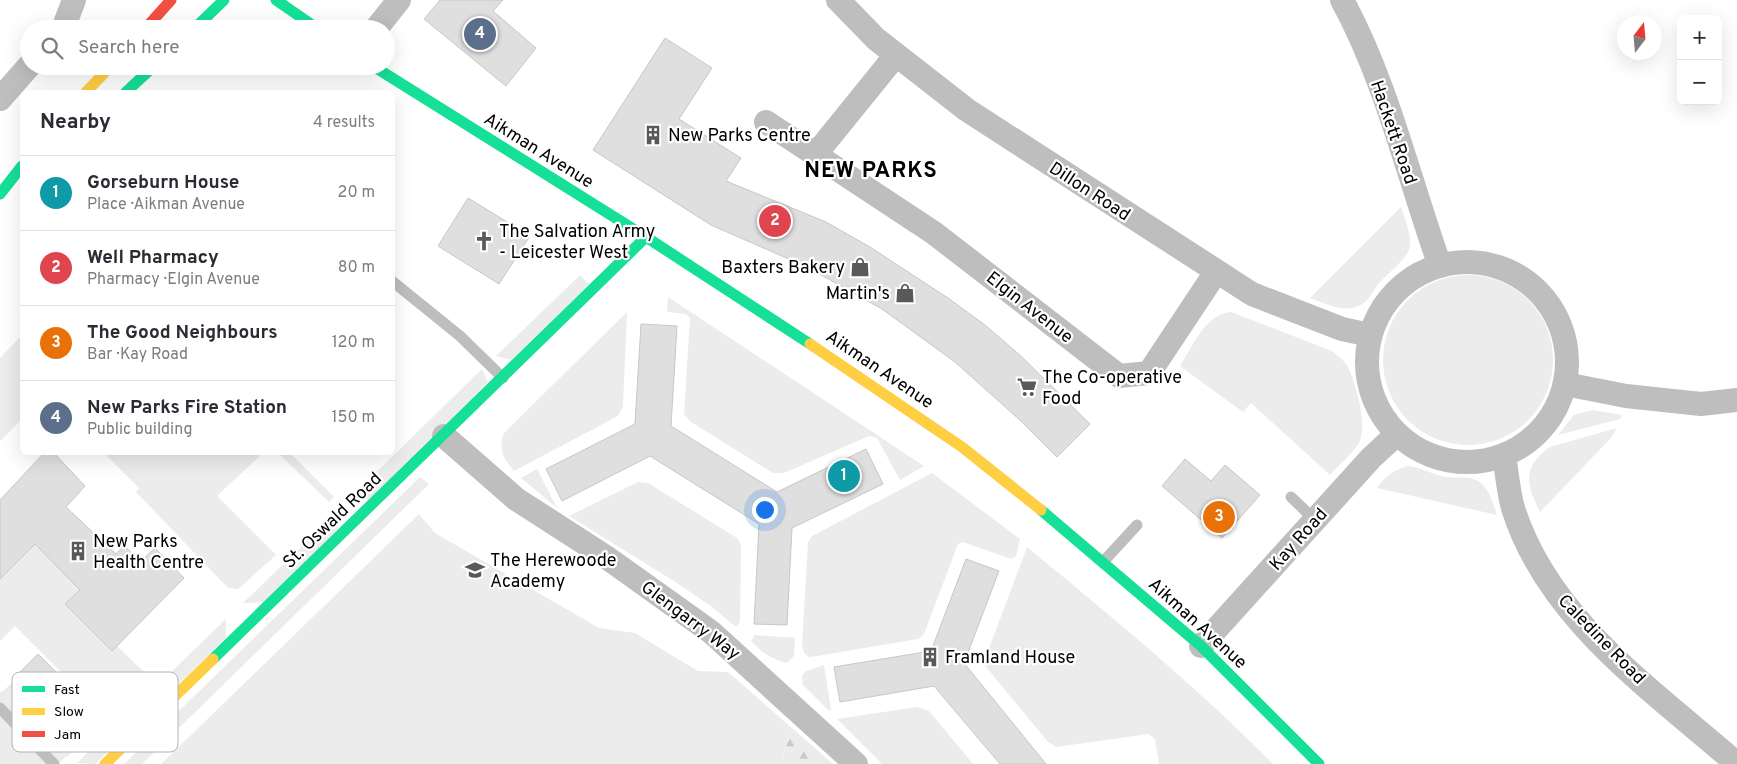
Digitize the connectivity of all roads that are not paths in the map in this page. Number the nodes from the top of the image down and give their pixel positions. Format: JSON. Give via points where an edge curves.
{"nodes":[{"id":1,"x":74,"y":0,"type":"edge"},
{"id":2,"x":171,"y":0,"type":"edge"},
{"id":3,"x":224,"y":0,"type":"edge"},
{"id":4,"x":276,"y":0,"type":"edge"},
{"id":5,"x":399,"y":0,"type":"edge"},
{"id":6,"x":838,"y":0,"type":"edge"},
{"id":7,"x":1342,"y":0,"type":"edge"},
{"id":8,"x":66,"y":20,"type":"edge"},
{"id":9,"x":153,"y":20,"type":"edge"},
{"id":10,"x":203,"y":20,"type":"edge"},
{"id":11,"x":305,"y":20,"type":"edge"},
{"id":12,"x":383,"y":20,"type":"edge"},
{"id":13,"x":896,"y":55,"type":"junction"},
{"id":14,"x":22,"y":75,"type":"edge"},
{"id":15,"x":102,"y":75,"type":"edge"},
{"id":16,"x":144,"y":75,"type":"edge"},
{"id":17,"x":387,"y":75,"type":"edge"},
{"id":18,"x":88,"y":90,"type":"edge"},
{"id":19,"x":128,"y":90,"type":"edge"},
{"id":20,"x":0,"y":99,"type":"edge"},
{"id":21,"x":766,"y":122,"type":"dead end"},
{"id":22,"x":815,"y":155,"type":"junction"},
{"id":23,"x":20,"y":169,"type":"edge"},
{"id":24,"x":20,"y":181,"type":"edge"},
{"id":25,"x":0,"y":196,"type":"edge"},
{"id":26,"x":646,"y":237,"type":"junction"},
{"id":27,"x":1440,"y":266,"type":"junction"},
{"id":28,"x":1216,"y":272,"type":"junction"},
{"id":29,"x":395,"y":284,"type":"edge"},
{"id":30,"x":1370,"y":335,"type":"junction"},
{"id":31,"x":503,"y":378,"type":"junction"},
{"id":32,"x":1565,"y":384,"type":"junction"},
{"id":33,"x":1737,"y":400,"type":"edge"},
{"id":34,"x":1397,"y":434,"type":"junction"},
{"id":35,"x":444,"y":436,"type":"junction"},
{"id":36,"x":1504,"y":455,"type":"junction"},
{"id":37,"x":1290,"y":497,"type":"dead end"},
{"id":38,"x":1315,"y":520,"type":"junction"},
{"id":39,"x":1137,"y":525,"type":"dead end"},
{"id":40,"x":1104,"y":562,"type":"junction"},
{"id":41,"x":1201,"y":646,"type":"junction"},
{"id":42,"x":178,"y":693,"type":"edge"},
{"id":43,"x":0,"y":708,"type":"edge"},
{"id":44,"x":12,"y":720,"type":"edge"},
{"id":45,"x":42,"y":752,"type":"edge"},
{"id":46,"x":117,"y":752,"type":"edge"},
{"id":47,"x":54,"y":764,"type":"edge"},
{"id":48,"x":105,"y":764,"type":"edge"},
{"id":49,"x":856,"y":764,"type":"edge"},
{"id":50,"x":1319,"y":764,"type":"edge"},
{"id":51,"x":1737,"y":764,"type":"edge"}],
"edges":[{"from":1,"to":8,"type":"street"},
{"from":2,"to":9,"type":"main road"},
{"from":3,"to":10,"type":"main road"},
{"from":4,"to":11,"type":"main road"},
{"from":5,"to":12,"type":"street"},
{"from":6,"to":13,"type":"street","name":"Dillon Road"},
{"from":7,"to":27,"type":"street","name":"Hackett Road","via":[[1355,24],[1397,134]]},
{"from":13,"to":22,"type":"street"},
{"from":13,"to":28,"type":"street","name":"Dillon Road","via":[[967,110]]},
{"from":14,"to":20,"type":"street"},
{"from":15,"to":18,"type":"main road"},
{"from":16,"to":19,"type":"main road"},
{"from":17,"to":26,"type":"main road","name":"Aikman Avenue"},
{"from":21,"to":22,"type":"street","name":"Elgin Avenue"},
{"from":22,"to":28,"type":"street","name":"Elgin Avenue","via":[[934,233],[1119,376],[1149,373]]},
{"from":23,"to":25,"type":"main road"},
{"from":24,"to":25,"type":"main road"},
{"from":26,"to":31,"type":"main road","name":"St. Oswald Road"},
{"from":26,"to":40,"type":"main road","name":"Aikman Avenue","via":[[962,447]]},
{"from":27,"to":30,"type":"street","via":[[1416,276],[1396,291],[1380,312]]},
{"from":27,"to":32,"type":"street","via":[[1462,262],[1485,264],[1527,282],[1544,298],[1557,317],[1565,338],[1568,361]]},
{"from":28,"to":30,"type":"street","name":"Dillon Road","via":[[1252,294],[1342,328]]},
{"from":29,"to":31,"type":"lane","via":[[460,336]]},
{"from":30,"to":34,"type":"street","via":[[1367,362],[1370,388],[1381,413]]},
{"from":31,"to":35,"type":"main road","name":"St. Oswald Road"},
{"from":32,"to":33,"type":"street","via":[[1626,396],[1701,404]]},
{"from":32,"to":36,"type":"street","via":[[1549,420],[1528,441]]},
{"from":34,"to":36,"type":"street","via":[[1422,451],[1459,462],[1482,461]]},
{"from":34,"to":38,"type":"street","name":"Kay Road","via":[[1370,458]]},
{"from":35,"to":42,"type":"main road","name":"St. Oswald Road"},
{"from":35,"to":49,"type":"street","name":"Glengarry Way","via":[[516,499],[606,557],[711,632]]},
{"from":36,"to":51,"type":"street","name":"Caledine Road","via":[[1512,507],[1535,558],[1566,607],[1620,663]]},
{"from":37,"to":38,"type":"lane"},
{"from":38,"to":41,"type":"street","name":"Kay Road"},
{"from":39,"to":40,"type":"lane"},
{"from":40,"to":41,"type":"main road","name":"Aikman Avenue"},
{"from":41,"to":50,"type":"main road","name":"Aikman Avenue"},
{"from":43,"to":44,"type":"lane"},
{"from":45,"to":47,"type":"lane"},
{"from":46,"to":48,"type":"main road","name":"St. Oswald Road"}]}
